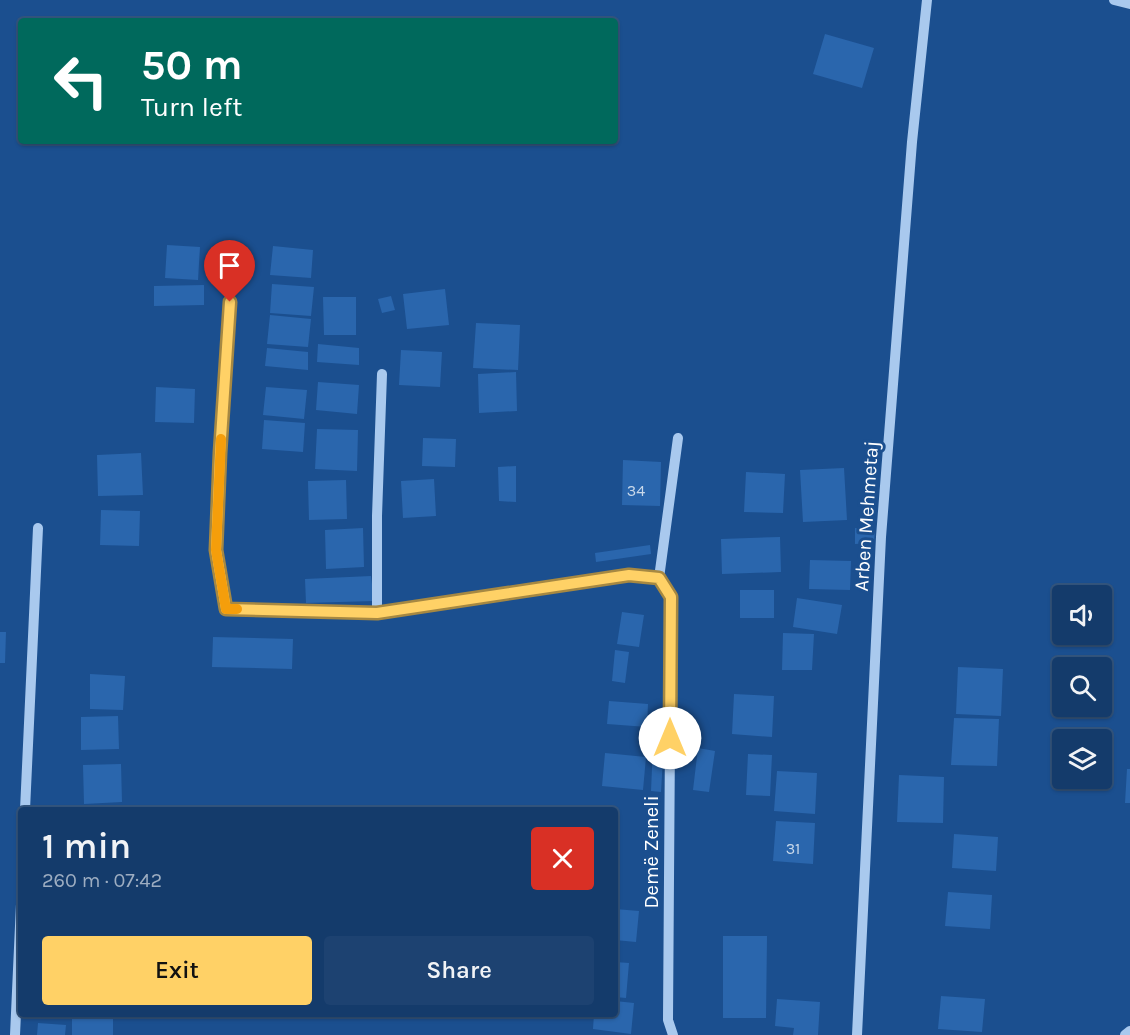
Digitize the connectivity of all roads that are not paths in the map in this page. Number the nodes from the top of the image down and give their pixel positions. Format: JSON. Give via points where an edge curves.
{"nodes":[{"id":1,"x":927,"y":0,"type":"edge"},
{"id":2,"x":1114,"y":0,"type":"edge"},
{"id":3,"x":1130,"y":4,"type":"edge"},
{"id":4,"x":230,"y":302,"type":"dead end"},
{"id":5,"x":382,"y":374,"type":"dead end"},
{"id":6,"x":678,"y":438,"type":"dead end"},
{"id":7,"x":38,"y":528,"type":"dead end"},
{"id":8,"x":659,"y":578,"type":"junction"},
{"id":9,"x":377,"y":613,"type":"junction"},
{"id":10,"x":25,"y":807,"type":"edge"},
{"id":11,"x":18,"y":970,"type":"edge"},
{"id":12,"x":1130,"y":1031,"type":"edge"},
{"id":13,"x":15,"y":1035,"type":"edge"},
{"id":14,"x":673,"y":1035,"type":"edge"},
{"id":15,"x":857,"y":1035,"type":"edge"},
{"id":16,"x":1125,"y":1035,"type":"edge"}],
"edges":[{"from":1,"to":15,"type":"street","name":"Arben Mehmetaj","via":[[881,537]]},
{"from":2,"to":3,"type":"street"},
{"from":4,"to":9,"type":"street","via":[[216,550],[226,609]]},
{"from":5,"to":9,"type":"street"},
{"from":6,"to":8,"type":"street"},
{"from":7,"to":10,"type":"street"},
{"from":8,"to":9,"type":"street","via":[[629,575]]},
{"from":8,"to":14,"type":"street","name":"Demë Zeneli","via":[[671,597],[668,1020]]},
{"from":11,"to":13,"type":"street"},
{"from":12,"to":16,"type":"street"}]}
